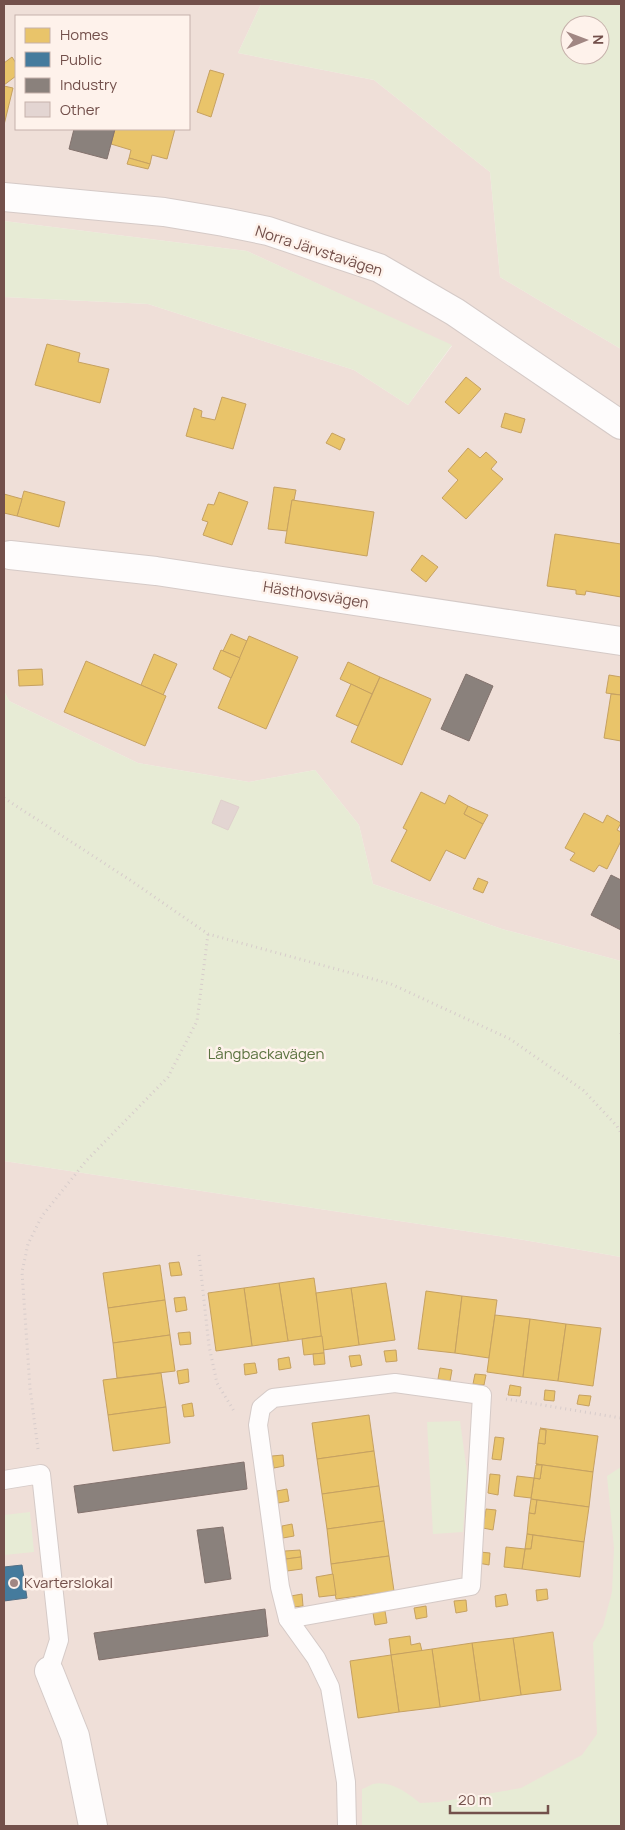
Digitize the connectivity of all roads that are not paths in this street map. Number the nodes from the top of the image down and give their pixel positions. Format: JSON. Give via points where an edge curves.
{"nodes":[{"id":1,"x":4,"y":197,"type":"edge"},
{"id":2,"x":621,"y":425,"type":"edge"},
{"id":3,"x":10,"y":555,"type":"dead end"},
{"id":4,"x":621,"y":641,"type":"edge"},
{"id":5,"x":4,"y":1480,"type":"edge"},
{"id":6,"x":288,"y":1619,"type":"junction"},
{"id":7,"x":48,"y":1671,"type":"joint"},
{"id":8,"x":93,"y":1826,"type":"edge"},
{"id":9,"x":347,"y":1826,"type":"edge"}],
"edges":[{"from":1,"to":2,"type":"street","name":"Norra Järvstavägen","via":[[164,212],[224,222],[268,231],[379,268],[455,312]]},
{"from":3,"to":4,"type":"street","name":"Hästhovsvägen","via":[[156,571]]},
{"from":5,"to":7,"type":"lane","via":[[41,1474],[59,1640]]},
{"from":6,"to":6,"type":"lane","via":[[471,1586],[482,1395],[395,1383],[273,1398],[261,1408],[258,1425],[280,1587]]},
{"from":6,"to":9,"type":"lane","via":[[316,1658],[330,1687],[346,1782]]},
{"from":7,"to":8,"type":"street","via":[[75,1736]]}]}
